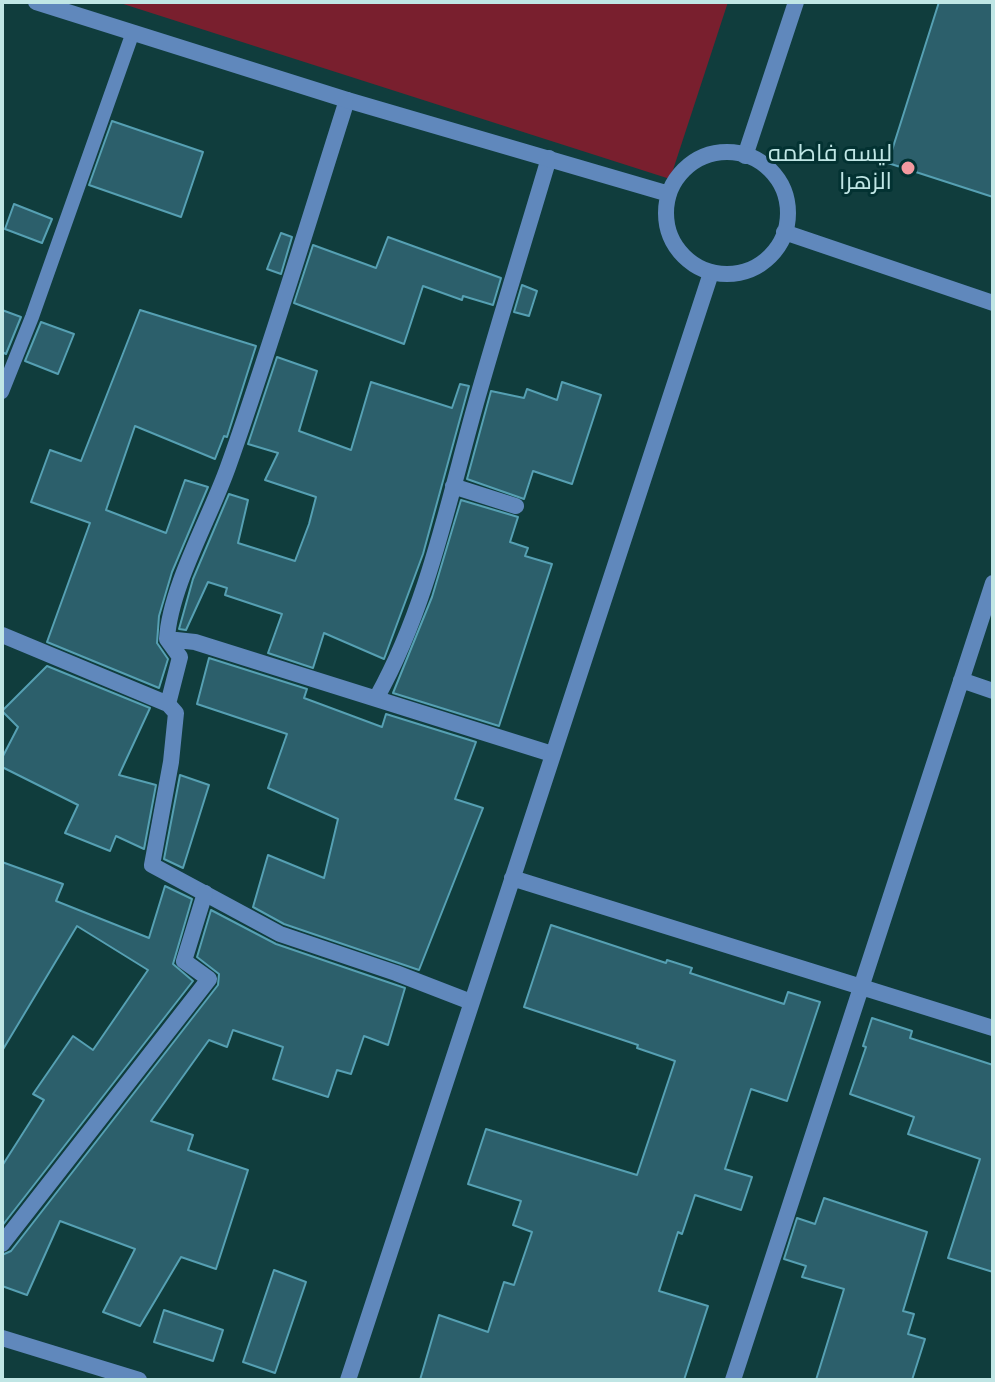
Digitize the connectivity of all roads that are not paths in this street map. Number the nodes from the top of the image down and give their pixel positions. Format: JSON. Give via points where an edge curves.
{"nodes":[{"id":1,"x":36,"y":2,"type":"edge"},
{"id":2,"x":796,"y":2,"type":"edge"},
{"id":3,"x":133,"y":32,"type":"junction"},
{"id":4,"x":347,"y":100,"type":"junction"},
{"id":5,"x":745,"y":156,"type":"junction"},
{"id":6,"x":549,"y":158,"type":"junction"},
{"id":7,"x":669,"y":194,"type":"junction"},
{"id":8,"x":784,"y":232,"type":"junction"},
{"id":9,"x":711,"y":273,"type":"junction"},
{"id":10,"x":993,"y":303,"type":"edge"},
{"id":11,"x":2,"y":392,"type":"edge"},
{"id":12,"x":453,"y":486,"type":"junction"},
{"id":13,"x":516,"y":506,"type":"dead end"},
{"id":14,"x":993,"y":583,"type":"edge"},
{"id":15,"x":2,"y":635,"type":"edge"},
{"id":16,"x":167,"y":639,"type":"junction"},
{"id":17,"x":961,"y":680,"type":"junction"},
{"id":18,"x":993,"y":691,"type":"edge"},
{"id":19,"x":377,"y":697,"type":"junction"},
{"id":20,"x":168,"y":704,"type":"junction"},
{"id":21,"x":552,"y":754,"type":"junction"},
{"id":22,"x":512,"y":878,"type":"junction"},
{"id":23,"x":205,"y":893,"type":"junction"},
{"id":24,"x":860,"y":987,"type":"junction"},
{"id":25,"x":471,"y":1002,"type":"junction"},
{"id":26,"x":993,"y":1028,"type":"edge"},
{"id":27,"x":2,"y":1244,"type":"edge"},
{"id":28,"x":2,"y":1338,"type":"edge"},
{"id":29,"x":139,"y":1380,"type":"edge"},
{"id":30,"x":348,"y":1380,"type":"edge"},
{"id":31,"x":733,"y":1380,"type":"edge"}],
"edges":[{"from":1,"to":3,"type":"street"},
{"from":2,"to":5,"type":"street"},
{"from":3,"to":4,"type":"street"},
{"from":3,"to":11,"type":"lane"},
{"from":4,"to":6,"type":"street"},
{"from":4,"to":16,"type":"street","via":[[255,390],[180,584]]},
{"from":5,"to":7,"type":"street","via":[[709,155],[692,163]]},
{"from":5,"to":8,"type":"street","via":[[765,166],[779,182],[787,201]]},
{"from":6,"to":7,"type":"street"},
{"from":6,"to":12,"type":"street"},
{"from":7,"to":9,"type":"street","via":[[666,214],[678,251]]},
{"from":8,"to":9,"type":"street","via":[[769,258],[751,269]]},
{"from":8,"to":10,"type":"street"},
{"from":9,"to":21,"type":"street"},
{"from":12,"to":13,"type":"street"},
{"from":12,"to":19,"type":"street","via":[[405,645]]},
{"from":14,"to":17,"type":"street"},
{"from":15,"to":20,"type":"street"},
{"from":16,"to":19,"type":"street","via":[[195,642]]},
{"from":16,"to":20,"type":"street","via":[[180,657]]},
{"from":17,"to":18,"type":"street"},
{"from":17,"to":24,"type":"street"},
{"from":19,"to":21,"type":"street"},
{"from":20,"to":23,"type":"street","via":[[176,713],[174,738],[152,865]]},
{"from":21,"to":22,"type":"street"},
{"from":22,"to":24,"type":"street"},
{"from":22,"to":25,"type":"street"},
{"from":23,"to":25,"type":"street","via":[[280,934]]},
{"from":23,"to":27,"type":"street","via":[[184,961],[209,979]]},
{"from":24,"to":26,"type":"street"},
{"from":24,"to":31,"type":"street"},
{"from":25,"to":30,"type":"street"},
{"from":28,"to":29,"type":"street"}]}
